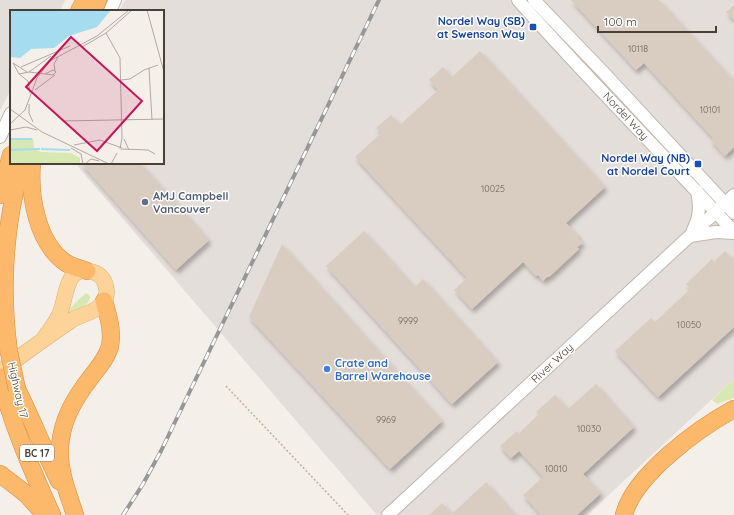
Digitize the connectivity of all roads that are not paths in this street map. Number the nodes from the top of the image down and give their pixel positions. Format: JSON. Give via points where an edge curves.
{"nodes":[{"id":1,"x":84,"y":0,"type":"edge"},
{"id":2,"x":98,"y":0,"type":"edge"},
{"id":3,"x":115,"y":0,"type":"edge"},
{"id":4,"x":518,"y":0,"type":"edge"},
{"id":5,"x":534,"y":0,"type":"edge"},
{"id":6,"x":80,"y":10,"type":"edge"},
{"id":7,"x":93,"y":10,"type":"edge"},
{"id":8,"x":110,"y":10,"type":"edge"},
{"id":9,"x":10,"y":115,"type":"edge"},
{"id":10,"x":0,"y":137,"type":"edge"},
{"id":11,"x":12,"y":164,"type":"edge"},
{"id":12,"x":13,"y":164,"type":"edge"},
{"id":13,"x":14,"y":164,"type":"edge"},
{"id":14,"x":32,"y":164,"type":"edge"},
{"id":15,"x":0,"y":183,"type":"edge"},
{"id":16,"x":697,"y":191,"type":"junction"},
{"id":17,"x":0,"y":195,"type":"edge"},
{"id":18,"x":730,"y":199,"type":"edge"},
{"id":19,"x":716,"y":212,"type":"junction"},
{"id":20,"x":734,"y":213,"type":"edge"},
{"id":21,"x":734,"y":232,"type":"edge"},
{"id":22,"x":690,"y":236,"type":"junction"},
{"id":23,"x":87,"y":271,"type":"junction"},
{"id":24,"x":104,"y":301,"type":"junction"},
{"id":25,"x":42,"y":341,"type":"junction"},
{"id":26,"x":0,"y":372,"type":"edge"},
{"id":27,"x":0,"y":377,"type":"edge"},
{"id":28,"x":11,"y":393,"type":"junction"},
{"id":29,"x":734,"y":409,"type":"edge"},
{"id":30,"x":734,"y":421,"type":"edge"},
{"id":31,"x":0,"y":474,"type":"edge"},
{"id":32,"x":45,"y":515,"type":"edge"},
{"id":33,"x":52,"y":515,"type":"edge"},
{"id":34,"x":64,"y":515,"type":"edge"},
{"id":35,"x":75,"y":515,"type":"edge"},
{"id":36,"x":388,"y":515,"type":"edge"},
{"id":37,"x":624,"y":515,"type":"edge"},
{"id":38,"x":636,"y":515,"type":"edge"}],
"edges":[{"from":1,"to":6,"type":"highway"},
{"from":2,"to":7,"type":"highway"},
{"from":3,"to":8,"type":"street"},
{"from":4,"to":16,"type":"street","name":"Nordel Way"},
{"from":5,"to":18,"type":"street","name":"Nordel Way"},
{"from":9,"to":10,"type":"street"},
{"from":11,"to":15,"type":"highway"},
{"from":12,"to":17,"type":"highway"},
{"from":13,"to":28,"type":"highway","name":"Highway 17","number":"BC 17","bridge":true,"via":[[4,266]]},
{"from":14,"to":23,"type":"highway","via":[[31,186],[39,225],[59,257],[67,264]]},
{"from":16,"to":19,"type":"street","name":"Nordel Way"},
{"from":16,"to":22,"type":"street","via":[[698,220]]},
{"from":18,"to":19,"type":"street","name":"River Way"},
{"from":18,"to":20,"type":"street","name":"Nordel Way"},
{"from":19,"to":21,"type":"street","name":"Nordel Way"},
{"from":19,"to":22,"type":"street","name":"River Way"},
{"from":21,"to":22,"type":"street"},
{"from":22,"to":36,"type":"street","name":"River Way"},
{"from":23,"to":24,"type":"main road","via":[[104,280],[107,291]]},
{"from":23,"to":25,"type":"main road","via":[[76,274],[68,281],[60,315]]},
{"from":24,"to":25,"type":"main road","via":[[96,309],[76,317]]},
{"from":24,"to":35,"type":"highway","via":[[110,327],[110,347],[71,405],[61,435],[61,465]]},
{"from":25,"to":26,"type":"main road"},
{"from":27,"to":28,"type":"highway","name":"Highway 17","number":"BC 17"},
{"from":28,"to":33,"type":"highway","name":"Highway 17","number":"BC 17","via":[[17,434]]},
{"from":28,"to":34,"type":"highway","name":"Highway 17","number":"BC 17","via":[[20,405],[32,441]]},
{"from":28,"to":35,"type":"highway","via":[[33,422],[46,456]]},
{"from":29,"to":37,"type":"highway","via":[[693,435],[664,460],[634,493]]},
{"from":30,"to":38,"type":"highway","via":[[700,442],[660,476],[643,496]]},
{"from":31,"to":32,"type":"highway","via":[[26,494]]}]}
